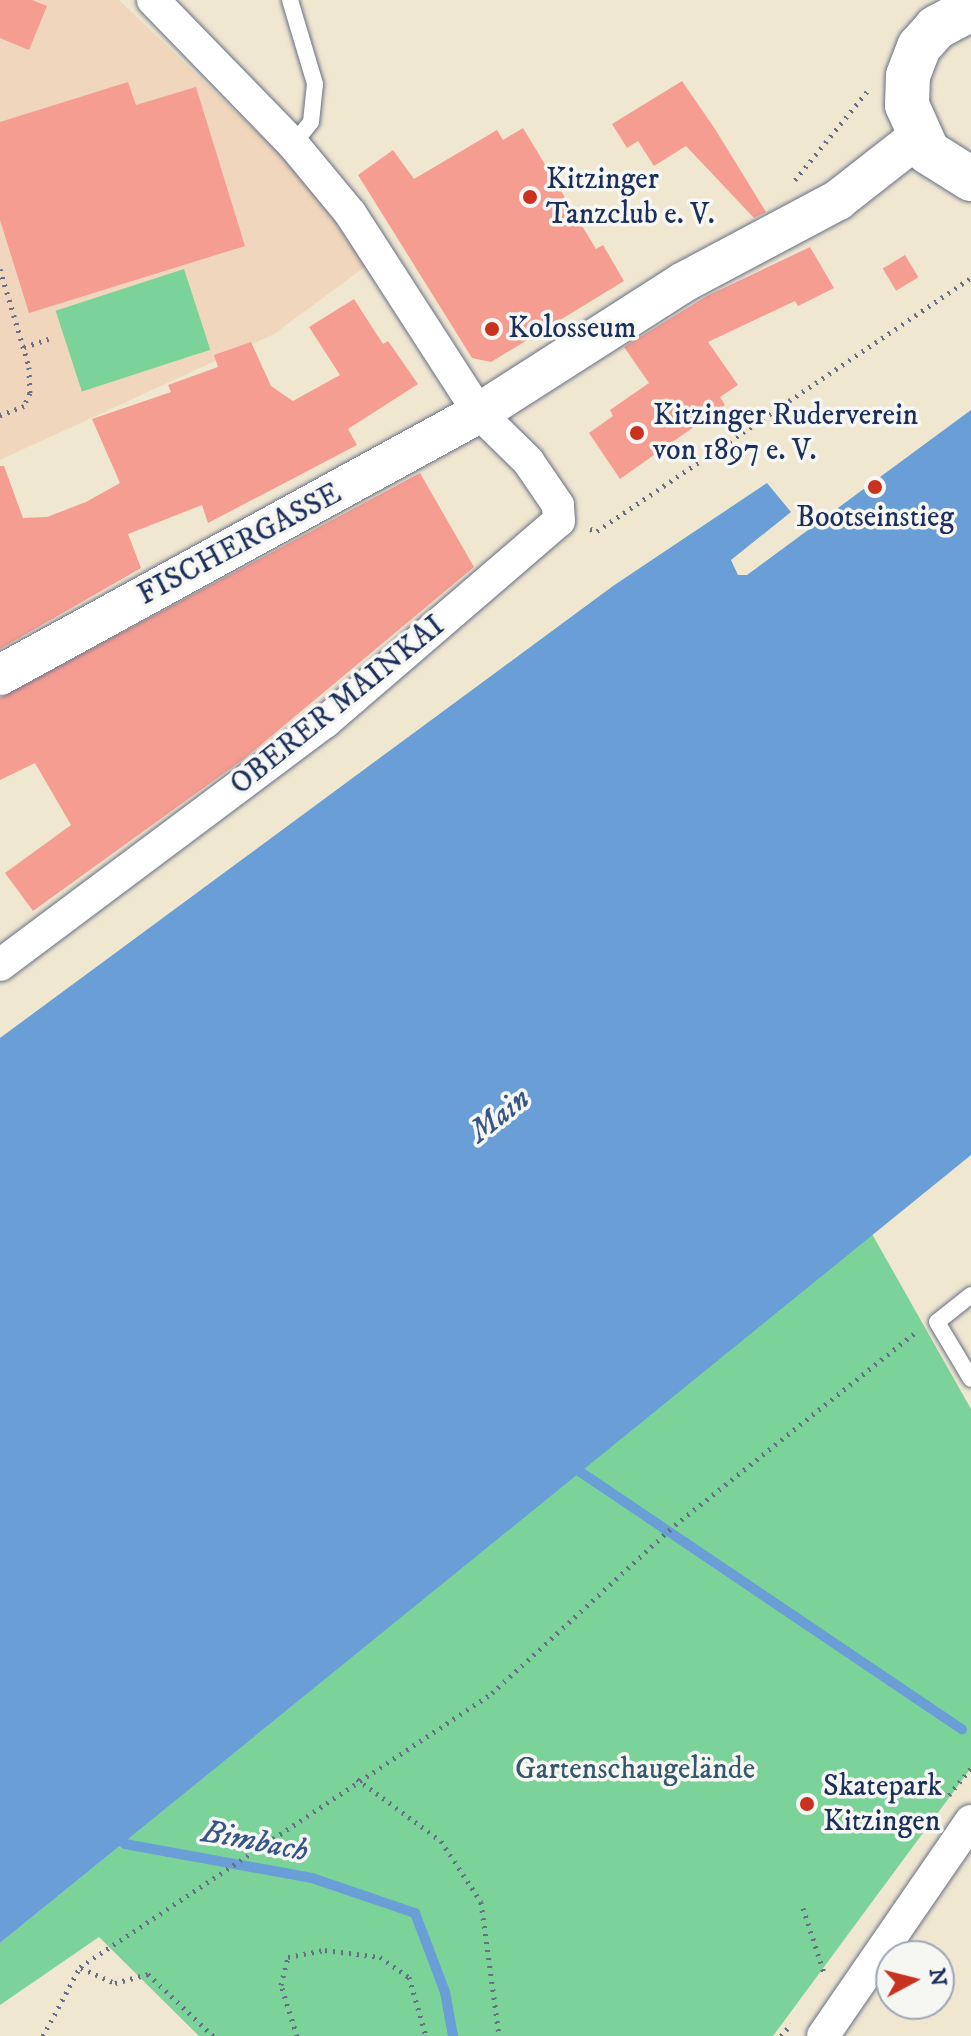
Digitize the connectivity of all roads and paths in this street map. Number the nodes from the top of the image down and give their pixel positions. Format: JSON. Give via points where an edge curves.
{"nodes":[{"id":1,"x":153,"y":0,"type":"edge"},
{"id":2,"x":290,"y":0,"type":"edge"},
{"id":3,"x":968,"y":6,"type":"edge"},
{"id":4,"x":872,"y":86,"type":"dead end"},
{"id":5,"x":917,"y":138,"type":"junction"},
{"id":6,"x":293,"y":144,"type":"junction"},
{"id":7,"x":971,"y":179,"type":"edge"},
{"id":8,"x":786,"y":192,"type":"dead end"},
{"id":9,"x":0,"y":269,"type":"edge"},
{"id":10,"x":971,"y":278,"type":"edge"},
{"id":11,"x":49,"y":339,"type":"dead end"},
{"id":12,"x":24,"y":347,"type":"junction"},
{"id":13,"x":479,"y":413,"type":"junction"},
{"id":14,"x":0,"y":415,"type":"edge"},
{"id":15,"x":559,"y":521,"type":"junction"},
{"id":16,"x":0,"y":675,"type":"edge"},
{"id":17,"x":0,"y":965,"type":"edge"},
{"id":18,"x":971,"y":1295,"type":"edge"},
{"id":19,"x":937,"y":1322,"type":"junction"},
{"id":20,"x":971,"y":1379,"type":"edge"},
{"id":21,"x":357,"y":1779,"type":"junction"},
{"id":22,"x":971,"y":1821,"type":"edge"},
{"id":23,"x":803,"y":1908,"type":"dead end"},
{"id":24,"x":80,"y":1967,"type":"junction"},
{"id":25,"x":849,"y":1999,"type":"junction"},
{"id":26,"x":43,"y":2036,"type":"edge"},
{"id":27,"x":213,"y":2036,"type":"edge"},
{"id":28,"x":297,"y":2036,"type":"edge"},
{"id":29,"x":426,"y":2036,"type":"edge"},
{"id":30,"x":499,"y":2036,"type":"edge"},
{"id":31,"x":823,"y":2036,"type":"edge"}],
"edges":[{"from":1,"to":6,"type":"street"},
{"from":2,"to":6,"type":"lane","via":[[315,84],[311,122]]},
{"from":3,"to":5,"type":"main road","via":[[936,28],[913,61],[907,105]]},
{"from":4,"to":8,"type":"path"},
{"from":5,"to":7,"type":"main road","via":[[941,164]]},
{"from":5,"to":13,"type":"street","name":"FISCHERGASSE","via":[[838,200],[682,283]]},
{"from":6,"to":13,"type":"street","via":[[350,213]]},
{"from":9,"to":12,"type":"path"},
{"from":10,"to":15,"type":"path","via":[[597,531]]},
{"from":11,"to":12,"type":"path"},
{"from":12,"to":14,"type":"path","via":[[30,393],[24,406]]},
{"from":13,"to":15,"type":"street","via":[[528,461],[558,505]]},
{"from":13,"to":16,"type":"street","name":"FISCHERGASSE"},
{"from":15,"to":17,"type":"street","name":"OBERER MAINKAI","via":[[325,722]]},
{"from":18,"to":19,"type":"lane"},
{"from":19,"to":20,"type":"lane"},
{"from":19,"to":21,"type":"path","via":[[908,1336],[675,1525],[492,1693]]},
{"from":21,"to":24,"type":"path","via":[[298,1824]]},
{"from":21,"to":30,"type":"path","via":[[441,1841],[481,1902]]},
{"from":22,"to":25,"type":"street"},
{"from":23,"to":25,"type":"path","via":[[826,1978]]},
{"from":24,"to":26,"type":"path"},
{"from":24,"to":27,"type":"path","via":[[115,1983],[148,1974]]},
{"from":25,"to":31,"type":"street"},
{"from":28,"to":29,"type":"path","via":[[281,1985],[288,1957],[325,1950],[380,1957],[409,1977]]}]}
